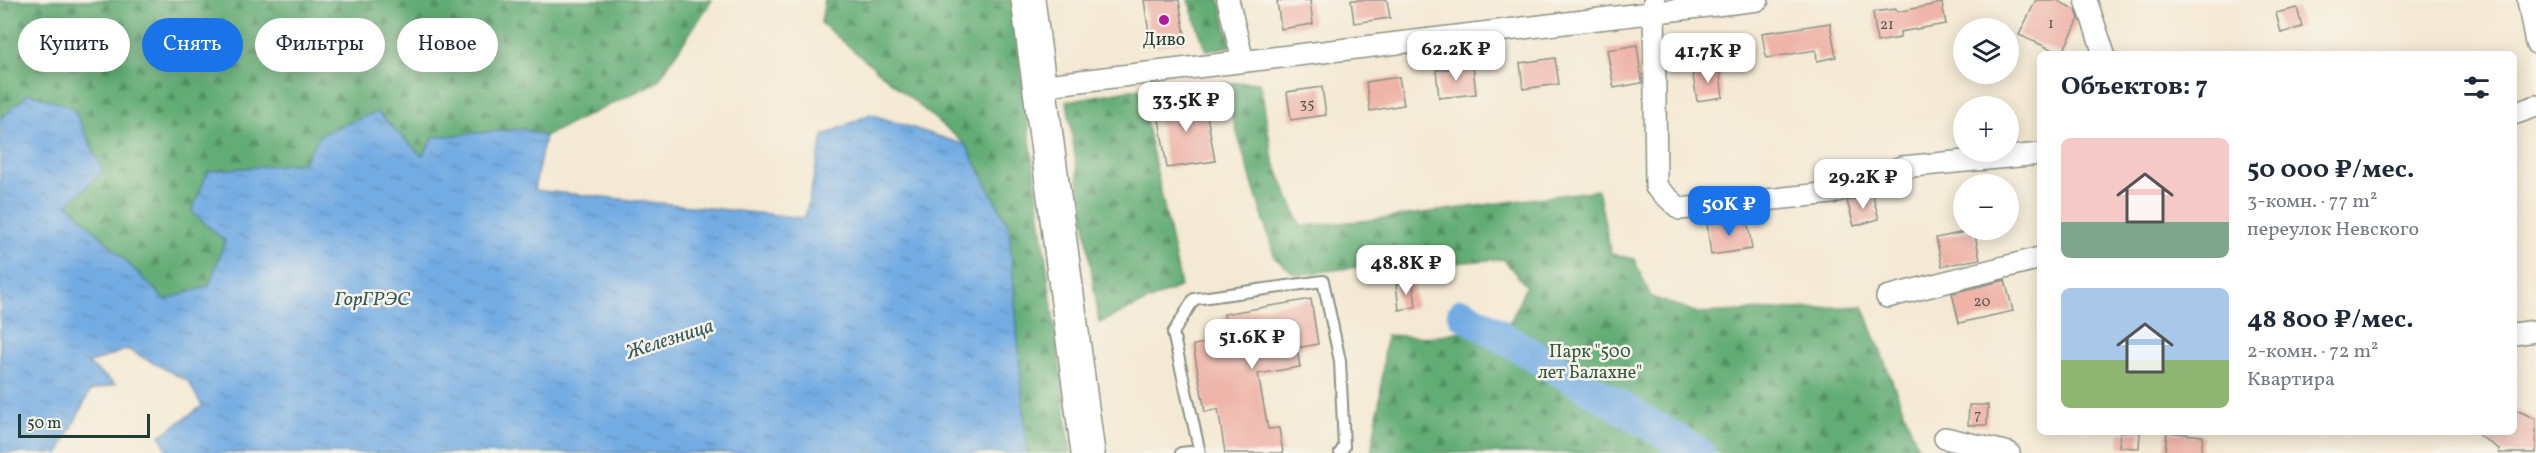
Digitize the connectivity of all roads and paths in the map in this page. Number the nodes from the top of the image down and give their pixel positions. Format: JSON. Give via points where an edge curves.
{"nodes":[{"id":1,"x":1028,"y":0,"type":"edge"},
{"id":2,"x":1228,"y":0,"type":"edge"},
{"id":3,"x":1758,"y":0,"type":"edge"},
{"id":4,"x":2086,"y":0,"type":"edge"},
{"id":5,"x":2528,"y":0,"type":"edge"},
{"id":6,"x":1654,"y":6,"type":"edge"},
{"id":7,"x":2536,"y":43,"type":"edge"},
{"id":8,"x":2103,"y":51,"type":"edge"},
{"id":9,"x":1243,"y":61,"type":"junction"},
{"id":10,"x":1038,"y":86,"type":"junction"},
{"id":11,"x":2536,"y":106,"type":"edge"},
{"id":12,"x":2517,"y":113,"type":"edge"},
{"id":13,"x":2037,"y":154,"type":"edge"},
{"id":14,"x":2037,"y":259,"type":"edge"},
{"id":15,"x":1887,"y":297,"type":"dead end"},
{"id":16,"x":2536,"y":331,"type":"edge"},
{"id":17,"x":2517,"y":334,"type":"edge"},
{"id":18,"x":1945,"y":438,"type":"dead end"},
{"id":19,"x":1199,"y":452,"type":"edge"},
{"id":20,"x":1088,"y":453,"type":"edge"},
{"id":21,"x":1181,"y":453,"type":"edge"},
{"id":22,"x":1340,"y":453,"type":"edge"},
{"id":23,"x":2010,"y":453,"type":"edge"}],
"edges":[{"from":1,"to":10,"type":"main road"},
{"from":2,"to":9,"type":"street"},
{"from":3,"to":6,"type":"street"},
{"from":4,"to":8,"type":"street"},
{"from":5,"to":7,"type":"street"},
{"from":6,"to":9,"type":"street"},
{"from":6,"to":13,"type":"street","via":[[1656,187],[1680,209],[1832,193],[1902,167]]},
{"from":9,"to":10,"type":"street"},
{"from":10,"to":20,"type":"main road"},
{"from":11,"to":12,"type":"street"},
{"from":14,"to":15,"type":"street"},
{"from":16,"to":17,"type":"street"},
{"from":18,"to":23,"type":"street"},
{"from":19,"to":21,"type":"lane"},
{"from":19,"to":22,"type":"lane","via":[[1173,333],[1194,299],[1323,281],[1340,362],[1344,447]]}]}
